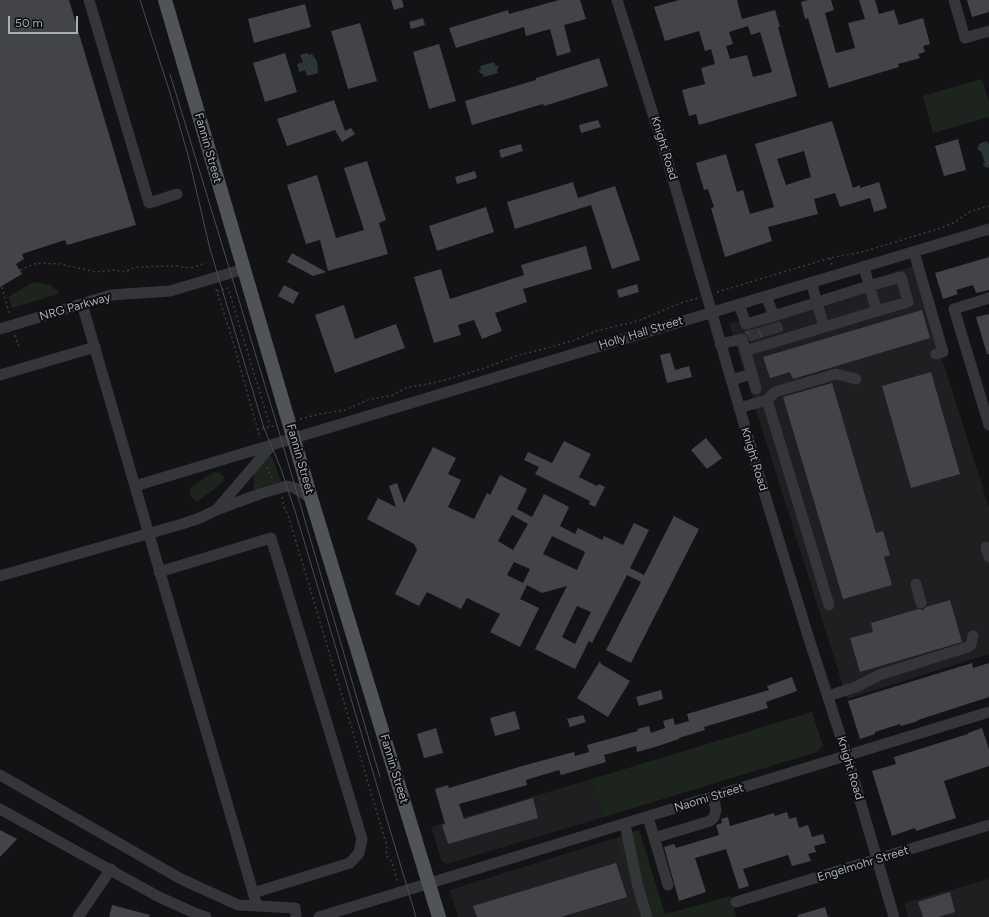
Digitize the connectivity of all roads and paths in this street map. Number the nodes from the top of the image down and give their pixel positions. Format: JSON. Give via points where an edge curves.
{"nodes":[{"id":1,"x":89,"y":0,"type":"edge"},
{"id":2,"x":165,"y":0,"type":"edge"},
{"id":3,"x":617,"y":0,"type":"edge"},
{"id":4,"x":954,"y":0,"type":"edge"},
{"id":5,"x":989,"y":31,"type":"edge"},
{"id":6,"x":177,"y":194,"type":"dead end"},
{"id":7,"x":989,"y":206,"type":"edge"},
{"id":8,"x":989,"y":229,"type":"edge"},
{"id":9,"x":914,"y":252,"type":"junction"},
{"id":10,"x":830,"y":258,"type":"junction"},
{"id":11,"x":206,"y":263,"type":"dead end"},
{"id":12,"x":832,"y":266,"type":"dead end"},
{"id":13,"x":864,"y":266,"type":"junction"},
{"id":14,"x":244,"y":269,"type":"junction"},
{"id":15,"x":20,"y":270,"type":"dead end"},
{"id":16,"x":811,"y":282,"type":"junction"},
{"id":17,"x":869,"y":286,"type":"junction"},
{"id":18,"x":706,"y":296,"type":"junction"},
{"id":19,"x":766,"y":296,"type":"junction"},
{"id":20,"x":989,"y":298,"type":"edge"},
{"id":21,"x":817,"y":303,"type":"junction"},
{"id":22,"x":82,"y":304,"type":"junction"},
{"id":23,"x":739,"y":304,"type":"junction"},
{"id":24,"x":877,"y":311,"type":"junction"},
{"id":25,"x":711,"y":312,"type":"junction"},
{"id":26,"x":824,"y":327,"type":"junction"},
{"id":27,"x":771,"y":328,"type":"junction"},
{"id":28,"x":0,"y":329,"type":"edge"},
{"id":29,"x":753,"y":332,"type":"junction"},
{"id":30,"x":742,"y":339,"type":"junction"},
{"id":31,"x":720,"y":344,"type":"junction"},
{"id":32,"x":95,"y":347,"type":"junction"},
{"id":33,"x":745,"y":351,"type":"junction"},
{"id":34,"x":936,"y":354,"type":"dead end"},
{"id":35,"x":752,"y":374,"type":"junction"},
{"id":36,"x":0,"y":375,"type":"edge"},
{"id":37,"x":856,"y":379,"type":"dead end"},
{"id":38,"x":731,"y":380,"type":"junction"},
{"id":39,"x":756,"y":389,"type":"dead end"},
{"id":40,"x":767,"y":400,"type":"junction"},
{"id":41,"x":739,"y":408,"type":"junction"},
{"id":42,"x":308,"y":417,"type":"dead end"},
{"id":43,"x":989,"y":425,"type":"edge"},
{"id":44,"x":270,"y":426,"type":"dead end"},
{"id":45,"x":294,"y":438,"type":"junction"},
{"id":46,"x":260,"y":439,"type":"dead end"},
{"id":47,"x":271,"y":446,"type":"junction"},
{"id":48,"x":267,"y":464,"type":"dead end"},
{"id":49,"x":277,"y":480,"type":"dead end"},
{"id":50,"x":135,"y":486,"type":"junction"},
{"id":51,"x":282,"y":493,"type":"dead end"},
{"id":52,"x":311,"y":498,"type":"junction"},
{"id":53,"x":216,"y":510,"type":"junction"},
{"id":54,"x":148,"y":533,"type":"junction"},
{"id":55,"x":159,"y":572,"type":"junction"},
{"id":56,"x":0,"y":576,"type":"edge"},
{"id":57,"x":916,"y":584,"type":"dead end"},
{"id":58,"x":921,"y":603,"type":"dead end"},
{"id":59,"x":829,"y":605,"type":"dead end"},
{"id":60,"x":973,"y":636,"type":"dead end"},
{"id":61,"x":828,"y":696,"type":"junction"},
{"id":62,"x":989,"y":712,"type":"edge"},
{"id":63,"x":847,"y":756,"type":"junction"},
{"id":64,"x":0,"y":775,"type":"edge"},
{"id":65,"x":714,"y":797,"type":"junction"},
{"id":66,"x":0,"y":809,"type":"edge"},
{"id":67,"x":648,"y":817,"type":"junction"},
{"id":68,"x":625,"y":824,"type":"junction"},
{"id":69,"x":989,"y":825,"type":"edge"},
{"id":70,"x":654,"y":838,"type":"junction"},
{"id":71,"x":877,"y":859,"type":"junction"},
{"id":72,"x":111,"y":869,"type":"junction"},
{"id":73,"x":430,"y":884,"type":"junction"},
{"id":74,"x":668,"y":885,"type":"dead end"},
{"id":75,"x":401,"y":892,"type":"junction"},
{"id":76,"x":253,"y":893,"type":"junction"},
{"id":77,"x":736,"y":902,"type":"dead end"},
{"id":78,"x":257,"y":906,"type":"junction"},
{"id":79,"x":78,"y":917,"type":"edge"},
{"id":80,"x":206,"y":917,"type":"edge"},
{"id":81,"x":296,"y":917,"type":"edge"},
{"id":82,"x":319,"y":917,"type":"edge"},
{"id":83,"x":439,"y":917,"type":"edge"},
{"id":84,"x":647,"y":917,"type":"edge"},
{"id":85,"x":894,"y":917,"type":"edge"}],
"edges":[{"from":1,"to":6,"type":"street","via":[[149,203]]},
{"from":2,"to":14,"type":"main road","name":"Fannin Street"},
{"from":3,"to":18,"type":"street","name":"Knight Road","via":[[665,152]]},
{"from":4,"to":5,"type":"street","via":[[965,38]]},
{"from":7,"to":10,"type":"path","via":[[971,211],[941,228],[862,252]]},
{"from":8,"to":9,"type":"street","name":"Holly Hall Street"},
{"from":9,"to":13,"type":"street","name":"Holly Hall Street"},
{"from":9,"to":34,"type":"street","via":[[943,352]]},
{"from":10,"to":12,"type":"path"},
{"from":10,"to":18,"type":"path"},
{"from":11,"to":15,"type":"path","via":[[191,268],[136,267],[125,272],[96,272],[60,264],[37,263]]},
{"from":13,"to":16,"type":"street","name":"Holly Hall Street"},
{"from":13,"to":17,"type":"street"},
{"from":14,"to":22,"type":"street","name":"NRG Parkway","via":[[170,291],[111,295]]},
{"from":14,"to":45,"type":"main road","name":"Fannin Street"},
{"from":16,"to":19,"type":"street","name":"Holly Hall Street"},
{"from":16,"to":21,"type":"street"},
{"from":17,"to":21,"type":"street"},
{"from":17,"to":24,"type":"street"},
{"from":17,"to":24,"type":"street","via":[[901,277],[903,283],[908,302]]},
{"from":18,"to":25,"type":"street","name":"Knight Road"},
{"from":18,"to":42,"type":"path","via":[[681,303],[638,321],[596,330],[575,340],[519,355],[485,368],[438,382],[406,388],[391,396],[370,399],[345,410]]},
{"from":19,"to":23,"type":"street","name":"Holly Hall Street"},
{"from":19,"to":27,"type":"street"},
{"from":20,"to":43,"type":"street","via":[[954,309]]},
{"from":21,"to":26,"type":"street"},
{"from":21,"to":27,"type":"street"},
{"from":22,"to":28,"type":"street","name":"NRG Parkway"},
{"from":22,"to":32,"type":"street"},
{"from":23,"to":25,"type":"street","name":"Holly Hall Street"},
{"from":23,"to":29,"type":"street"},
{"from":24,"to":26,"type":"street"},
{"from":25,"to":31,"type":"street","name":"Knight Road"},
{"from":25,"to":45,"type":"street","name":"Holly Hall Street"},
{"from":26,"to":27,"type":"street"},
{"from":27,"to":29,"type":"street"},
{"from":27,"to":29,"type":"street"},
{"from":29,"to":30,"type":"street","via":[[743,331]]},
{"from":29,"to":33,"type":"street"},
{"from":30,"to":31,"type":"street"},
{"from":30,"to":33,"type":"street"},
{"from":31,"to":38,"type":"street","name":"Knight Road"},
{"from":32,"to":36,"type":"street"},
{"from":32,"to":50,"type":"street"},
{"from":33,"to":35,"type":"street"},
{"from":35,"to":38,"type":"street"},
{"from":35,"to":39,"type":"street"},
{"from":37,"to":40,"type":"street","via":[[836,374],[776,392]]},
{"from":38,"to":41,"type":"street","name":"Knight Road"},
{"from":40,"to":41,"type":"street"},
{"from":40,"to":59,"type":"street"},
{"from":41,"to":61,"type":"street","name":"Knight Road"},
{"from":44,"to":46,"type":"path","via":[[228,288],[217,290]]},
{"from":45,"to":47,"type":"street","name":"Holly Hall Street"},
{"from":45,"to":52,"type":"main road","name":"Fannin Street"},
{"from":47,"to":50,"type":"street","name":"Holly Hall Street"},
{"from":47,"to":53,"type":"street"},
{"from":48,"to":49,"type":"path","via":[[271,478]]},
{"from":50,"to":54,"type":"street"},
{"from":51,"to":75,"type":"path","via":[[284,507],[387,846],[386,855],[392,862]]},
{"from":52,"to":53,"type":"street","via":[[287,486]]},
{"from":52,"to":73,"type":"main road","name":"Fannin Street"},
{"from":53,"to":54,"type":"street","via":[[200,518]]},
{"from":54,"to":55,"type":"street"},
{"from":54,"to":56,"type":"street"},
{"from":55,"to":76,"type":"street"},
{"from":55,"to":76,"type":"street","via":[[271,538],[362,839],[362,846],[355,858],[344,866]]},
{"from":57,"to":58,"type":"street"},
{"from":60,"to":61,"type":"street","via":[[968,647],[879,675],[856,687]]},
{"from":61,"to":63,"type":"street","name":"Knight Road"},
{"from":62,"to":63,"type":"street","name":"Naomi Street"},
{"from":63,"to":65,"type":"street","name":"Naomi Street"},
{"from":63,"to":71,"type":"street","name":"Knight Road"},
{"from":64,"to":78,"type":"street","via":[[181,879],[238,905]]},
{"from":65,"to":67,"type":"street","name":"Naomi Street"},
{"from":65,"to":70,"type":"street","via":[[716,810],[710,821]]},
{"from":66,"to":72,"type":"street"},
{"from":67,"to":68,"type":"street","name":"Naomi Street"},
{"from":67,"to":70,"type":"street"},
{"from":68,"to":73,"type":"street","name":"Naomi Street"},
{"from":68,"to":84,"type":"street"},
{"from":69,"to":71,"type":"street","name":"Engelmohr Street"},
{"from":70,"to":74,"type":"street"},
{"from":71,"to":77,"type":"street","name":"Engelmohr Street"},
{"from":71,"to":85,"type":"street","name":"Knight Road"},
{"from":72,"to":79,"type":"street"},
{"from":72,"to":80,"type":"street","via":[[159,897]]},
{"from":73,"to":75,"type":"street","name":"Naomi Street"},
{"from":73,"to":83,"type":"main road","name":"Fannin Street"},
{"from":75,"to":82,"type":"street","name":"Naomi Street"},
{"from":76,"to":78,"type":"street"},
{"from":78,"to":81,"type":"street","via":[[295,908]]}]}
